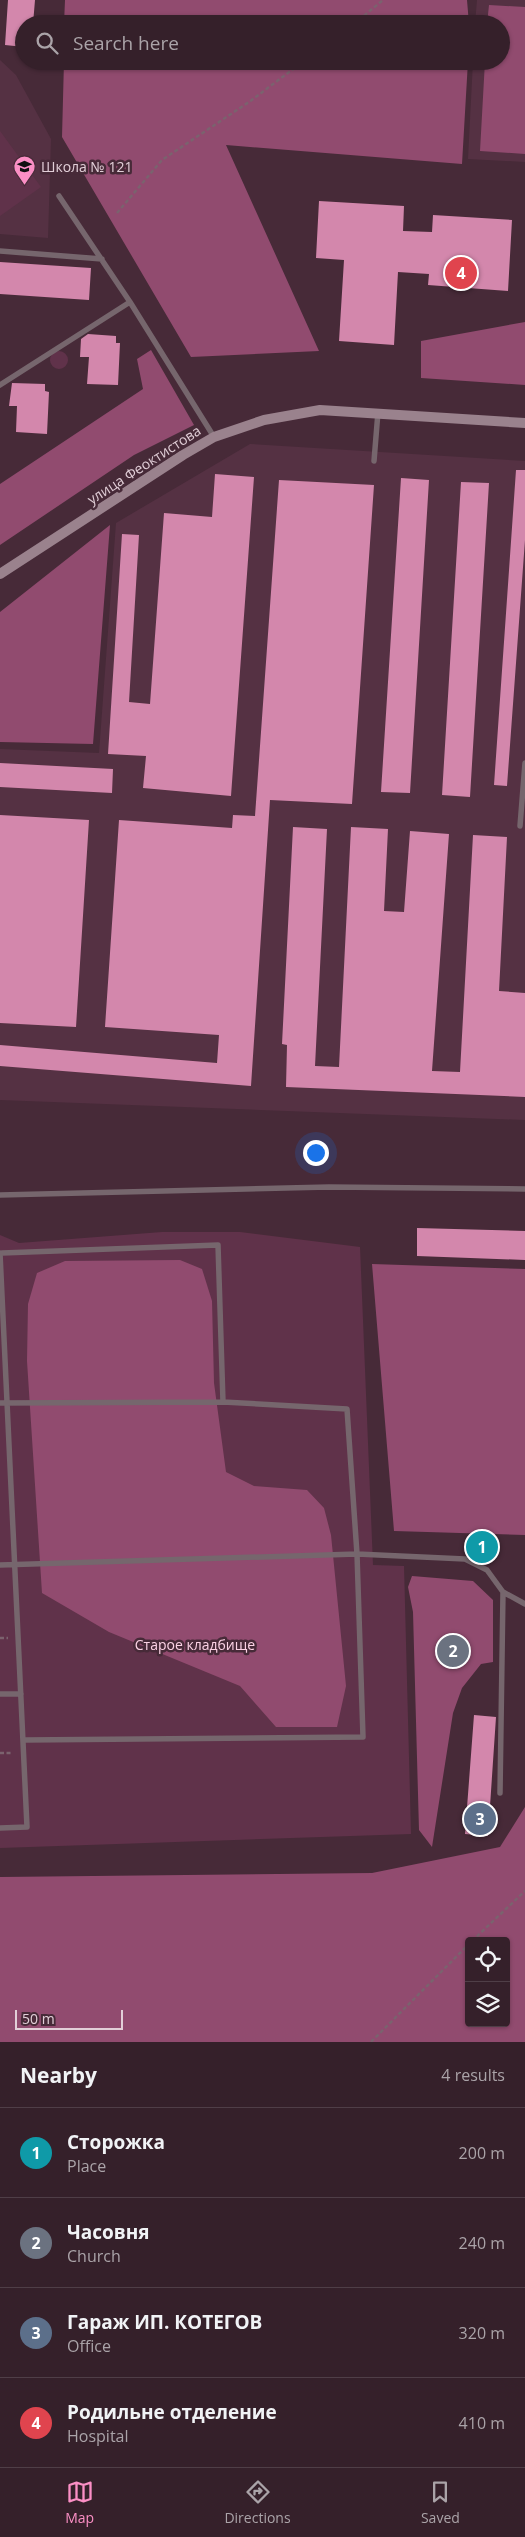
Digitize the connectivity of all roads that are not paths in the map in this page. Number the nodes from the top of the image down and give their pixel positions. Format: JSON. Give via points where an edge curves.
{"nodes":[{"id":1,"x":59,"y":196,"type":"dead end"},
{"id":2,"x":0,"y":251,"type":"edge"},
{"id":3,"x":102,"y":258,"type":"junction"},
{"id":4,"x":130,"y":302,"type":"junction"},
{"id":5,"x":0,"y":385,"type":"edge"},
{"id":6,"x":378,"y":412,"type":"junction"},
{"id":7,"x":525,"y":423,"type":"edge"},
{"id":8,"x":214,"y":437,"type":"junction"},
{"id":9,"x":374,"y":461,"type":"dead end"},
{"id":10,"x":0,"y":574,"type":"edge"},
{"id":11,"x":525,"y":764,"type":"edge"},
{"id":12,"x":520,"y":826,"type":"dead end"},
{"id":13,"x":525,"y":1189,"type":"edge"},
{"id":14,"x":0,"y":1195,"type":"edge"},
{"id":15,"x":1,"y":1253,"type":"edge"},
{"id":16,"x":0,"y":1402,"type":"edge"},
{"id":17,"x":8,"y":1402,"type":"junction"},
{"id":18,"x":223,"y":1402,"type":"junction"},
{"id":19,"x":357,"y":1554,"type":"junction"},
{"id":20,"x":14,"y":1564,"type":"junction"},
{"id":21,"x":0,"y":1565,"type":"edge"},
{"id":22,"x":504,"y":1592,"type":"junction"},
{"id":23,"x":525,"y":1604,"type":"edge"},
{"id":24,"x":0,"y":1694,"type":"edge"},
{"id":25,"x":21,"y":1694,"type":"junction"},
{"id":26,"x":25,"y":1740,"type":"junction"},
{"id":27,"x":500,"y":1793,"type":"dead end"},
{"id":28,"x":0,"y":1828,"type":"edge"}],
"edges":[{"from":1,"to":3,"type":"lane"},
{"from":2,"to":3,"type":"lane"},
{"from":3,"to":4,"type":"lane"},
{"from":4,"to":5,"type":"lane"},
{"from":4,"to":8,"type":"lane"},
{"from":6,"to":7,"type":"street","name":"улица Феоктистова"},
{"from":6,"to":8,"type":"street","name":"улица Феоктистова","via":[[320,410],[264,420]]},
{"from":6,"to":9,"type":"lane"},
{"from":8,"to":10,"type":"street","name":"улица Феоктистова"},
{"from":11,"to":12,"type":"lane"},
{"from":13,"to":14,"type":"lane","via":[[329,1187]]},
{"from":15,"to":17,"type":"lane"},
{"from":15,"to":18,"type":"lane","via":[[218,1245]]},
{"from":16,"to":17,"type":"lane"},
{"from":17,"to":18,"type":"lane"},
{"from":17,"to":20,"type":"lane"},
{"from":18,"to":19,"type":"lane","via":[[347,1409]]},
{"from":19,"to":20,"type":"lane"},
{"from":19,"to":22,"type":"lane","via":[[465,1559],[487,1570]]},
{"from":19,"to":26,"type":"lane","via":[[363,1737]]},
{"from":20,"to":21,"type":"lane"},
{"from":20,"to":25,"type":"lane"},
{"from":22,"to":23,"type":"lane"},
{"from":22,"to":27,"type":"lane"},
{"from":24,"to":25,"type":"lane"},
{"from":25,"to":26,"type":"lane"},
{"from":26,"to":28,"type":"lane","via":[[28,1827]]}]}
